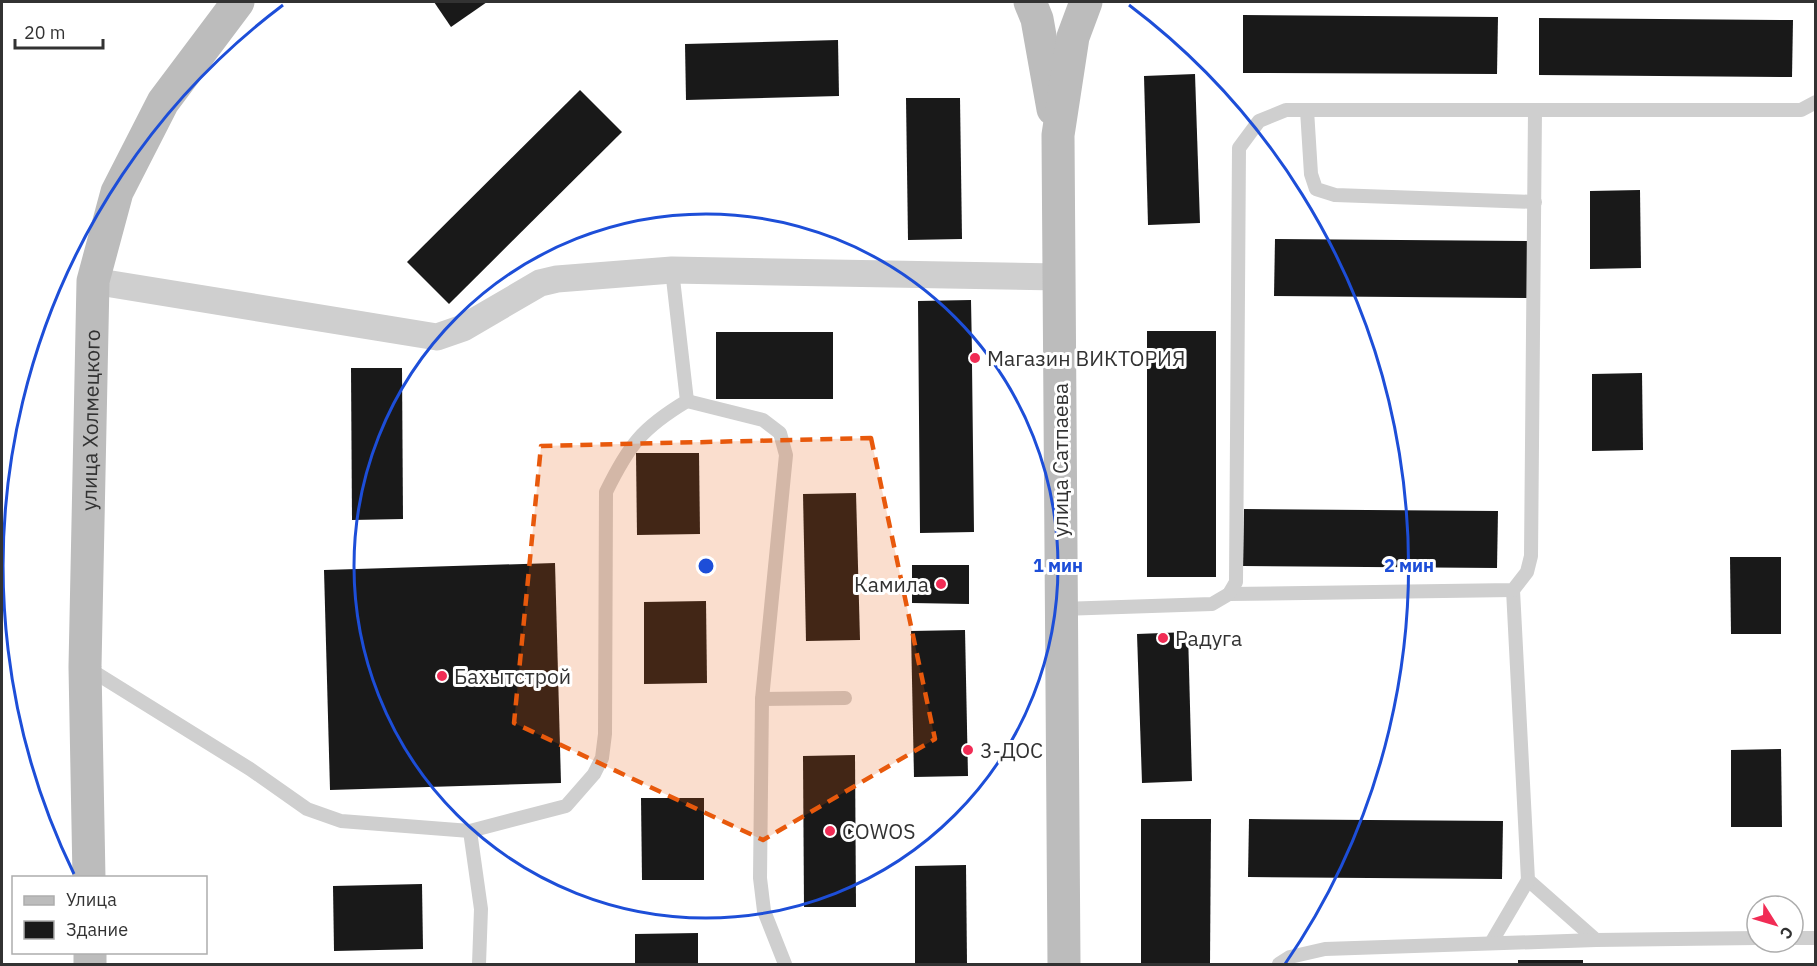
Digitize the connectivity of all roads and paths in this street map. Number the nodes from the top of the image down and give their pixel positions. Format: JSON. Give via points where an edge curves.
{"nodes":[{"id":1,"x":238,"y":2,"type":"edge"},
{"id":2,"x":1030,"y":2,"type":"edge"},
{"id":3,"x":1086,"y":2,"type":"edge"},
{"id":4,"x":1815,"y":102,"type":"edge"},
{"id":5,"x":1307,"y":110,"type":"junction"},
{"id":6,"x":1535,"y":110,"type":"junction"},
{"id":7,"x":1058,"y":135,"type":"junction"},
{"id":8,"x":1535,"y":202,"type":"junction"},
{"id":9,"x":672,"y":270,"type":"junction"},
{"id":10,"x":1059,"y":277,"type":"junction"},
{"id":11,"x":93,"y":281,"type":"junction"},
{"id":12,"x":687,"y":401,"type":"junction"},
{"id":13,"x":1513,"y":590,"type":"junction"},
{"id":14,"x":1229,"y":594,"type":"junction"},
{"id":15,"x":1061,"y":609,"type":"junction"},
{"id":16,"x":85,"y":667,"type":"junction"},
{"id":17,"x":845,"y":698,"type":"dead end"},
{"id":18,"x":762,"y":699,"type":"junction"},
{"id":19,"x":470,"y":831,"type":"junction"},
{"id":20,"x":89,"y":876,"type":"edge"},
{"id":21,"x":1528,"y":880,"type":"junction"},
{"id":22,"x":1745,"y":938,"type":"edge"},
{"id":23,"x":1596,"y":940,"type":"junction"},
{"id":24,"x":1491,"y":943,"type":"junction"},
{"id":25,"x":479,"y":964,"type":"edge"},
{"id":26,"x":785,"y":964,"type":"edge"},
{"id":27,"x":1064,"y":964,"type":"edge"},
{"id":28,"x":1279,"y":964,"type":"edge"}],
"edges":[{"from":1,"to":11,"type":"main road","name":"улица Холмецкого","via":[[163,102],[117,192]]},
{"from":2,"to":7,"type":"main road"},
{"from":3,"to":7,"type":"main road","via":[[1073,37]]},
{"from":4,"to":6,"type":"lane","via":[[1801,110]]},
{"from":5,"to":6,"type":"lane"},
{"from":5,"to":8,"type":"lane","via":[[1311,174],[1316,189],[1335,195]]},
{"from":5,"to":14,"type":"lane","via":[[1287,110],[1259,121],[1239,148],[1236,582]]},
{"from":6,"to":8,"type":"lane"},
{"from":7,"to":10,"type":"main road","name":"улица Сатпаева"},
{"from":8,"to":13,"type":"lane","via":[[1531,556],[1527,572]]},
{"from":9,"to":10,"type":"street"},
{"from":9,"to":11,"type":"street","via":[[540,283],[463,328],[437,337]]},
{"from":9,"to":12,"type":"lane"},
{"from":10,"to":15,"type":"main road","name":"улица Сатпаева"},
{"from":11,"to":16,"type":"main road","name":"улица Холмецкого"},
{"from":12,"to":18,"type":"lane","via":[[764,420],[780,433],[786,455]]},
{"from":12,"to":19,"type":"lane","via":[[640,435],[619,464],[606,492],[605,734],[602,758],[594,774],[566,806]]},
{"from":13,"to":14,"type":"lane"},
{"from":13,"to":21,"type":"lane"},
{"from":14,"to":15,"type":"lane","via":[[1212,604]]},
{"from":15,"to":27,"type":"main road","name":"улица Сатпаева"},
{"from":16,"to":19,"type":"lane","via":[[307,809],[341,821]]},
{"from":16,"to":20,"type":"main road","name":"улица Холмецкого"},
{"from":17,"to":18,"type":"lane"},
{"from":18,"to":26,"type":"lane","via":[[760,878],[764,911]]},
{"from":19,"to":25,"type":"lane","via":[[481,909]]},
{"from":21,"to":23,"type":"lane"},
{"from":21,"to":24,"type":"lane"},
{"from":22,"to":23,"type":"lane"},
{"from":23,"to":24,"type":"lane"},
{"from":24,"to":28,"type":"lane","via":[[1324,949],[1290,957]]}]}
